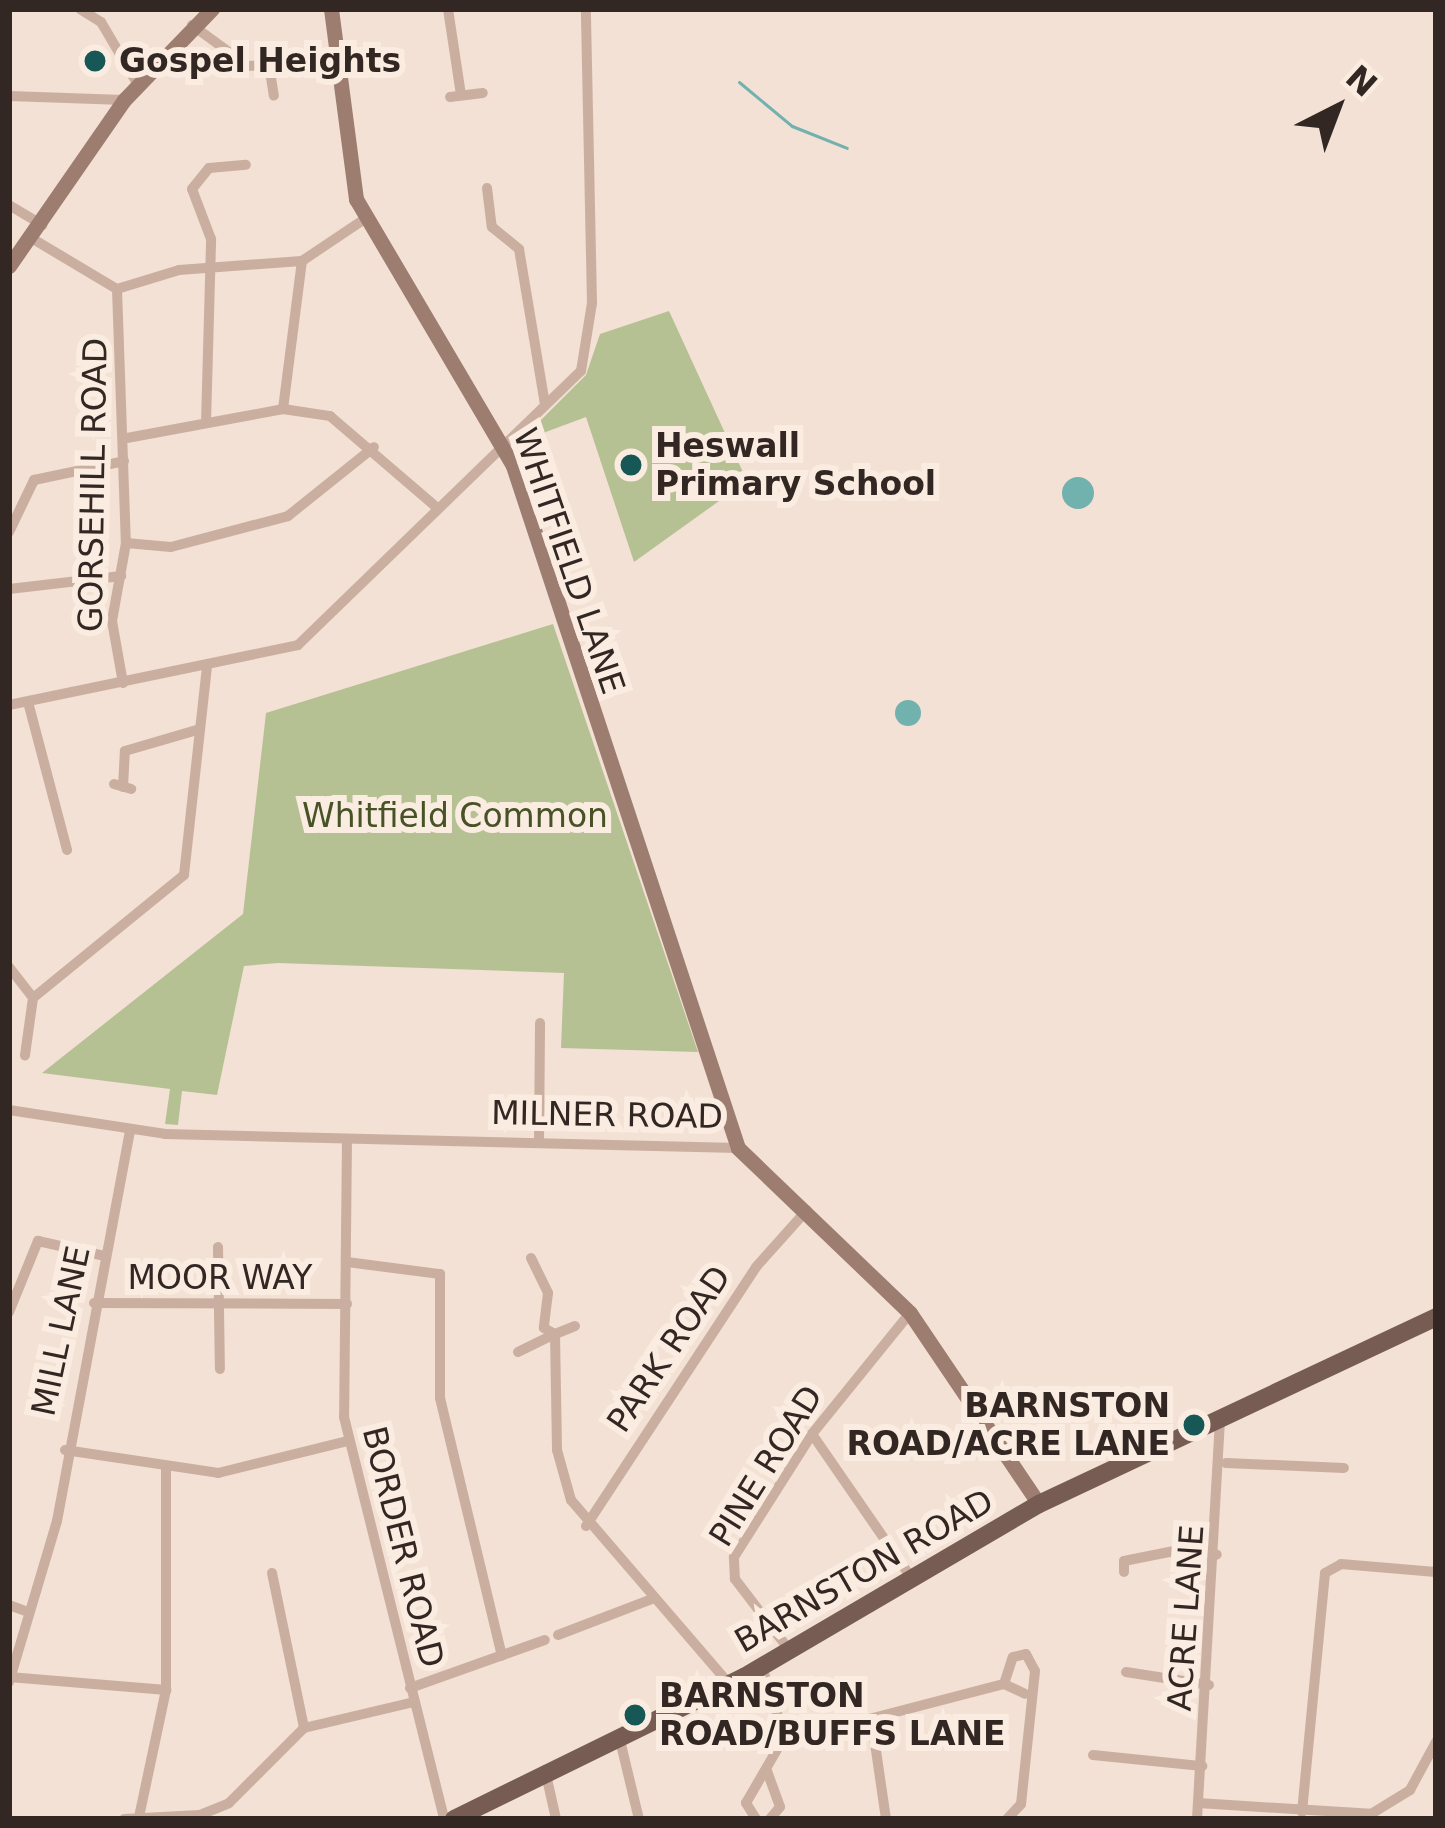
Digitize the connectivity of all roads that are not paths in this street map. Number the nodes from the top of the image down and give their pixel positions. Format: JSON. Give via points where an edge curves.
{"nodes":[{"id":1,"x":80,"y":9,"type":"edge"},
{"id":2,"x":331,"y":9,"type":"edge"},
{"id":3,"x":448,"y":9,"type":"edge"},
{"id":4,"x":586,"y":9,"type":"edge"},
{"id":5,"x":202,"y":15,"type":"edge"},
{"id":6,"x":137,"y":83,"type":"junction"},
{"id":7,"x":483,"y":93,"type":"dead end"},
{"id":8,"x":9,"y":96,"type":"edge"},
{"id":9,"x":274,"y":96,"type":"dead end"},
{"id":10,"x":124,"y":100,"type":"junction"},
{"id":11,"x":246,"y":165,"type":"dead end"},
{"id":12,"x":488,"y":188,"type":"dead end"},
{"id":13,"x":9,"y":206,"type":"edge"},
{"id":14,"x":366,"y":218,"type":"junction"},
{"id":15,"x":38,"y":232,"type":"junction"},
{"id":16,"x":302,"y":261,"type":"junction"},
{"id":17,"x":9,"y":266,"type":"edge"},
{"id":18,"x":211,"y":269,"type":"junction"},
{"id":19,"x":117,"y":289,"type":"junction"},
{"id":20,"x":545,"y":404,"type":"junction"},
{"id":21,"x":283,"y":409,"type":"junction"},
{"id":22,"x":206,"y":423,"type":"junction"},
{"id":23,"x":127,"y":438,"type":"junction"},
{"id":24,"x":503,"y":443,"type":"junction"},
{"id":25,"x":374,"y":447,"type":"junction"},
{"id":26,"x":124,"y":461,"type":"junction"},
{"id":27,"x":436,"y":506,"type":"junction"},
{"id":28,"x":9,"y":532,"type":"edge"},
{"id":29,"x":126,"y":543,"type":"junction"},
{"id":30,"x":121,"y":576,"type":"junction"},
{"id":31,"x":9,"y":589,"type":"edge"},
{"id":32,"x":207,"y":665,"type":"junction"},
{"id":33,"x":123,"y":683,"type":"junction"},
{"id":34,"x":28,"y":702,"type":"junction"},
{"id":35,"x":9,"y":705,"type":"edge"},
{"id":36,"x":200,"y":729,"type":"junction"},
{"id":37,"x":123,"y":787,"type":"dead end"},
{"id":38,"x":68,"y":850,"type":"dead end"},
{"id":39,"x":9,"y":967,"type":"edge"},
{"id":40,"x":33,"y":998,"type":"junction"},
{"id":41,"x":540,"y":1023,"type":"dead end"},
{"id":42,"x":541,"y":1042,"type":"junction"},
{"id":43,"x":555,"y":1042,"type":"dead end"},
{"id":44,"x":25,"y":1055,"type":"dead end"},
{"id":45,"x":9,"y":1110,"type":"edge"},
{"id":46,"x":130,"y":1130,"type":"junction"},
{"id":47,"x":346,"y":1140,"type":"junction"},
{"id":48,"x":539,"y":1143,"type":"junction"},
{"id":49,"x":738,"y":1148,"type":"junction"},
{"id":50,"x":808,"y":1209,"type":"junction"},
{"id":51,"x":218,"y":1246,"type":"dead end"},
{"id":52,"x":105,"y":1256,"type":"junction"},
{"id":53,"x":531,"y":1258,"type":"dead end"},
{"id":54,"x":347,"y":1262,"type":"junction"},
{"id":55,"x":551,"y":1268,"type":"dead end"},
{"id":56,"x":539,"y":1274,"type":"junction"},
{"id":57,"x":94,"y":1303,"type":"junction"},
{"id":58,"x":217,"y":1304,"type":"junction"},
{"id":59,"x":347,"y":1304,"type":"junction"},
{"id":60,"x":9,"y":1312,"type":"edge"},
{"id":61,"x":910,"y":1313,"type":"junction"},
{"id":62,"x":1436,"y":1317,"type":"edge"},
{"id":63,"x":575,"y":1326,"type":"dead end"},
{"id":64,"x":552,"y":1336,"type":"junction"},
{"id":65,"x":518,"y":1352,"type":"dead end"},
{"id":66,"x":220,"y":1369,"type":"dead end"},
{"id":67,"x":1220,"y":1420,"type":"junction"},
{"id":68,"x":812,"y":1434,"type":"junction"},
{"id":69,"x":347,"y":1441,"type":"junction"},
{"id":70,"x":65,"y":1450,"type":"junction"},
{"id":71,"x":1226,"y":1463,"type":"junction"},
{"id":72,"x":166,"y":1468,"type":"junction"},
{"id":73,"x":1344,"y":1468,"type":"dead end"},
{"id":74,"x":1039,"y":1504,"type":"junction"},
{"id":75,"x":586,"y":1526,"type":"junction"},
{"id":76,"x":1217,"y":1555,"type":"junction"},
{"id":77,"x":1124,"y":1572,"type":"dead end"},
{"id":78,"x":1436,"y":1572,"type":"edge"},
{"id":79,"x":271,"y":1573,"type":"dead end"},
{"id":80,"x":913,"y":1579,"type":"junction"},
{"id":81,"x":652,"y":1599,"type":"junction"},
{"id":82,"x":9,"y":1605,"type":"edge"},
{"id":83,"x":28,"y":1612,"type":"junction"},
{"id":84,"x":790,"y":1651,"type":"junction"},
{"id":85,"x":502,"y":1656,"type":"junction"},
{"id":86,"x":762,"y":1667,"type":"junction"},
{"id":87,"x":1126,"y":1672,"type":"dead end"},
{"id":88,"x":10,"y":1679,"type":"edge"},
{"id":89,"x":729,"y":1684,"type":"junction"},
{"id":90,"x":1004,"y":1684,"type":"junction"},
{"id":91,"x":1209,"y":1685,"type":"junction"},
{"id":92,"x":410,"y":1688,"type":"junction"},
{"id":93,"x":166,"y":1690,"type":"junction"},
{"id":94,"x":1025,"y":1694,"type":"junction"},
{"id":95,"x":414,"y":1702,"type":"junction"},
{"id":96,"x":872,"y":1723,"type":"junction"},
{"id":97,"x":304,"y":1728,"type":"junction"},
{"id":98,"x":786,"y":1734,"type":"junction"},
{"id":99,"x":619,"y":1736,"type":"junction"},
{"id":100,"x":1436,"y":1742,"type":"edge"},
{"id":101,"x":1093,"y":1755,"type":"dead end"},
{"id":102,"x":1202,"y":1766,"type":"junction"},
{"id":103,"x":545,"y":1770,"type":"junction"},
{"id":104,"x":767,"y":1771,"type":"junction"},
{"id":105,"x":1431,"y":1771,"type":"edge"},
{"id":106,"x":1198,"y":1803,"type":"junction"},
{"id":107,"x":1302,"y":1812,"type":"junction"},
{"id":108,"x":139,"y":1817,"type":"edge"},
{"id":109,"x":124,"y":1819,"type":"edge"},
{"id":110,"x":174,"y":1819,"type":"edge"},
{"id":111,"x":445,"y":1819,"type":"edge"},
{"id":112,"x":454,"y":1819,"type":"edge"},
{"id":113,"x":556,"y":1819,"type":"edge"},
{"id":114,"x":639,"y":1819,"type":"edge"},
{"id":115,"x":756,"y":1819,"type":"edge"},
{"id":116,"x":770,"y":1819,"type":"edge"},
{"id":117,"x":886,"y":1819,"type":"edge"},
{"id":118,"x":1007,"y":1819,"type":"edge"},
{"id":119,"x":1197,"y":1819,"type":"edge"}],
"edges":[{"from":1,"to":6,"type":"street","via":[[101,22]]},
{"from":2,"to":14,"type":"street","name":"WHITFIELD LANE"},
{"from":3,"to":7,"type":"street","via":[[456,96]]},
{"from":4,"to":20,"type":"street","via":[[591,353]]},
{"from":5,"to":6,"type":"street"},
{"from":5,"to":9,"type":"street","via":[[248,66],[269,65]]},
{"from":6,"to":10,"type":"street"},
{"from":8,"to":10,"type":"street"},
{"from":10,"to":15,"type":"street"},
{"from":11,"to":18,"type":"street","via":[[215,166],[194,181]]},
{"from":12,"to":20,"type":"street","via":[[492,227],[519,249]]},
{"from":13,"to":15,"type":"street"},
{"from":14,"to":16,"type":"street"},
{"from":14,"to":24,"type":"street","name":"WHITFIELD LANE"},
{"from":15,"to":17,"type":"street"},
{"from":15,"to":19,"type":"street"},
{"from":16,"to":18,"type":"street"},
{"from":16,"to":21,"type":"street"},
{"from":18,"to":19,"type":"street"},
{"from":18,"to":22,"type":"street"},
{"from":19,"to":23,"type":"street","name":"GORSEHILL ROAD"},
{"from":20,"to":24,"type":"street"},
{"from":21,"to":22,"type":"street"},
{"from":21,"to":25,"type":"street","via":[[330,416]]},
{"from":22,"to":23,"type":"street"},
{"from":23,"to":26,"type":"street","name":"GORSEHILL ROAD"},
{"from":24,"to":27,"type":"street"},
{"from":24,"to":49,"type":"street","name":"WHITFIELD LANE"},
{"from":25,"to":27,"type":"street"},
{"from":25,"to":29,"type":"street","via":[[288,516],[171,547]]},
{"from":26,"to":28,"type":"street","via":[[34,480]]},
{"from":26,"to":29,"type":"street","name":"GORSEHILL ROAD"},
{"from":27,"to":32,"type":"street","via":[[298,645]]},
{"from":29,"to":30,"type":"street","name":"GORSEHILL ROAD"},
{"from":30,"to":31,"type":"street"},
{"from":30,"to":33,"type":"street","name":"GORSEHILL ROAD","via":[[112,621]]},
{"from":32,"to":33,"type":"street"},
{"from":32,"to":36,"type":"street"},
{"from":33,"to":34,"type":"street"},
{"from":34,"to":35,"type":"street"},
{"from":34,"to":38,"type":"street"},
{"from":36,"to":37,"type":"street","via":[[125,751]]},
{"from":36,"to":40,"type":"street","via":[[184,875]]},
{"from":39,"to":40,"type":"street"},
{"from":40,"to":44,"type":"street"},
{"from":41,"to":42,"type":"street"},
{"from":42,"to":43,"type":"street"},
{"from":42,"to":48,"type":"street"},
{"from":45,"to":46,"type":"street","name":"MILNER ROAD"},
{"from":46,"to":47,"type":"street","name":"MILNER ROAD"},
{"from":46,"to":52,"type":"street","name":"MILL LANE"},
{"from":47,"to":48,"type":"street","name":"MILNER ROAD"},
{"from":47,"to":54,"type":"street","name":"BORDER ROAD"},
{"from":48,"to":49,"type":"street","name":"MILNER ROAD"},
{"from":49,"to":50,"type":"street","name":"MILNER ROAD"},
{"from":50,"to":61,"type":"street","name":"MILNER ROAD"},
{"from":50,"to":75,"type":"street","name":"PARK ROAD","via":[[756,1267]]},
{"from":51,"to":58,"type":"street"},
{"from":52,"to":57,"type":"street","name":"MILL LANE"},
{"from":52,"to":60,"type":"street","via":[[38,1241]]},
{"from":53,"to":56,"type":"street"},
{"from":54,"to":59,"type":"street","name":"BORDER ROAD"},
{"from":54,"to":85,"type":"street","via":[[440,1274],[440,1398]]},
{"from":55,"to":56,"type":"street"},
{"from":56,"to":64,"type":"street"},
{"from":57,"to":58,"type":"street","name":"MOOR WAY"},
{"from":57,"to":70,"type":"street","name":"MILL LANE"},
{"from":58,"to":59,"type":"street","name":"MOOR WAY"},
{"from":58,"to":66,"type":"street"},
{"from":59,"to":69,"type":"street","name":"BORDER ROAD"},
{"from":61,"to":68,"type":"street","name":"PINE ROAD"},
{"from":61,"to":74,"type":"street","name":"MILNER ROAD"},
{"from":62,"to":67,"type":"main road","name":"BARNSTON ROAD"},
{"from":63,"to":64,"type":"street"},
{"from":64,"to":65,"type":"street"},
{"from":64,"to":75,"type":"street","via":[[557,1450]]},
{"from":67,"to":71,"type":"street","name":"ACRE LANE"},
{"from":67,"to":74,"type":"main road","name":"BARNSTON ROAD"},
{"from":68,"to":80,"type":"street"},
{"from":68,"to":84,"type":"street","name":"PINE ROAD","via":[[731,1568]]},
{"from":69,"to":72,"type":"street","via":[[256,1467]]},
{"from":69,"to":92,"type":"street","name":"BORDER ROAD"},
{"from":70,"to":72,"type":"street"},
{"from":70,"to":83,"type":"street","name":"MILL LANE"},
{"from":71,"to":73,"type":"street"},
{"from":71,"to":76,"type":"street","name":"ACRE LANE"},
{"from":72,"to":93,"type":"street"},
{"from":74,"to":80,"type":"main road","name":"BARNSTON ROAD"},
{"from":75,"to":81,"type":"street"},
{"from":76,"to":77,"type":"street","via":[[1179,1550],[1124,1561]]},
{"from":76,"to":91,"type":"street","name":"ACRE LANE"},
{"from":78,"to":107,"type":"street","via":[[1341,1564],[1325,1573]]},
{"from":79,"to":97,"type":"street"},
{"from":80,"to":84,"type":"main road","name":"BARNSTON ROAD"},
{"from":81,"to":85,"type":"street"},
{"from":81,"to":89,"type":"street"},
{"from":82,"to":83,"type":"street"},
{"from":83,"to":88,"type":"street","name":"MILL LANE"},
{"from":84,"to":86,"type":"main road","name":"BARNSTON ROAD"},
{"from":85,"to":92,"type":"street"},
{"from":86,"to":89,"type":"main road","name":"BARNSTON ROAD"},
{"from":86,"to":98,"type":"street"},
{"from":87,"to":91,"type":"street"},
{"from":88,"to":93,"type":"street"},
{"from":89,"to":99,"type":"main road","name":"BARNSTON ROAD"},
{"from":90,"to":94,"type":"street"},
{"from":90,"to":94,"type":"street","via":[[1012,1657],[1026,1654],[1035,1671]]},
{"from":90,"to":96,"type":"street"},
{"from":91,"to":102,"type":"street","name":"ACRE LANE"},
{"from":92,"to":95,"type":"street","name":"BORDER ROAD"},
{"from":93,"to":108,"type":"street"},
{"from":94,"to":118,"type":"street","via":[[1021,1804]]},
{"from":95,"to":97,"type":"street"},
{"from":95,"to":111,"type":"street","name":"BORDER ROAD"},
{"from":96,"to":98,"type":"street"},
{"from":96,"to":117,"type":"street"},
{"from":97,"to":110,"type":"street","via":[[229,1803]]},
{"from":98,"to":104,"type":"street"},
{"from":99,"to":103,"type":"main road","name":"BARNSTON ROAD"},
{"from":99,"to":114,"type":"street"},
{"from":100,"to":105,"type":"street"},
{"from":101,"to":102,"type":"street"},
{"from":102,"to":106,"type":"street","name":"ACRE LANE"},
{"from":103,"to":112,"type":"main road","name":"BARNSTON ROAD"},
{"from":103,"to":113,"type":"street"},
{"from":104,"to":115,"type":"street","via":[[746,1803]]},
{"from":104,"to":116,"type":"street","via":[[780,1807]]},
{"from":105,"to":107,"type":"street","via":[[1371,1814]]},
{"from":106,"to":107,"type":"street"},
{"from":106,"to":119,"type":"street","name":"ACRE LANE"},
{"from":108,"to":109,"type":"street"},
{"from":108,"to":110,"type":"street"}]}
